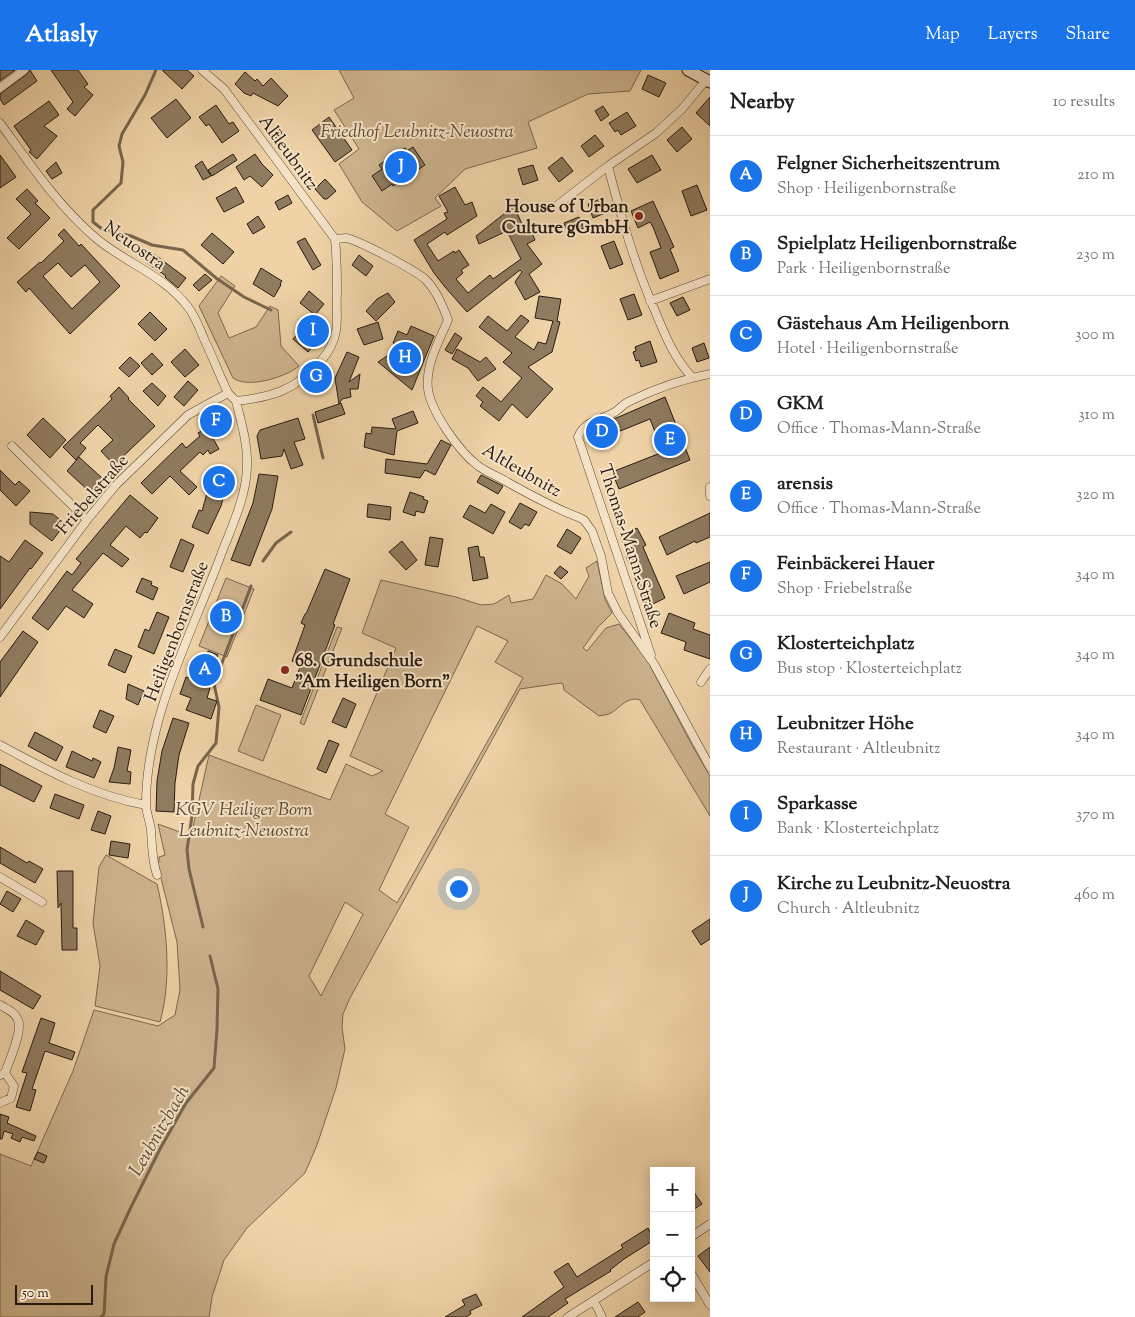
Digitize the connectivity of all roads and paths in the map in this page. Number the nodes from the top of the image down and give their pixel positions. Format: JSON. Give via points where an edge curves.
{"nodes":[{"id":1,"x":24,"y":70,"type":"edge"},
{"id":2,"x":202,"y":70,"type":"edge"},
{"id":3,"x":688,"y":70,"type":"edge"},
{"id":4,"x":708,"y":81,"type":"edge"},
{"id":5,"x":0,"y":88,"type":"edge"},
{"id":6,"x":0,"y":123,"type":"edge"},
{"id":7,"x":608,"y":166,"type":"junction"},
{"id":8,"x":559,"y":204,"type":"dead end"},
{"id":9,"x":335,"y":239,"type":"junction"},
{"id":10,"x":710,"y":278,"type":"edge"},
{"id":11,"x":650,"y":301,"type":"junction"},
{"id":12,"x":710,"y":374,"type":"edge"},
{"id":13,"x":692,"y":377,"type":"junction"},
{"id":14,"x":228,"y":393,"type":"junction"},
{"id":15,"x":236,"y":401,"type":"junction"},
{"id":16,"x":12,"y":446,"type":"dead end"},
{"id":17,"x":710,"y":487,"type":"edge"},
{"id":18,"x":710,"y":496,"type":"edge"},
{"id":19,"x":87,"y":520,"type":"junction"},
{"id":20,"x":0,"y":637,"type":"edge"},
{"id":21,"x":654,"y":664,"type":"junction"},
{"id":22,"x":710,"y":669,"type":"edge"},
{"id":23,"x":701,"y":682,"type":"dead end"},
{"id":24,"x":0,"y":745,"type":"edge"},
{"id":25,"x":710,"y":767,"type":"edge"},
{"id":26,"x":146,"y":804,"type":"junction"},
{"id":27,"x":157,"y":875,"type":"dead end"},
{"id":28,"x":0,"y":876,"type":"edge"},
{"id":29,"x":42,"y":902,"type":"dead end"},
{"id":30,"x":0,"y":1005,"type":"edge"},
{"id":31,"x":2,"y":1074,"type":"edge"},
{"id":32,"x":0,"y":1103,"type":"edge"},
{"id":33,"x":710,"y":1224,"type":"edge"},
{"id":34,"x":695,"y":1234,"type":"edge"},
{"id":35,"x":650,"y":1265,"type":"edge"},
{"id":36,"x":695,"y":1280,"type":"edge"},
{"id":37,"x":594,"y":1301,"type":"junction"},
{"id":38,"x":710,"y":1306,"type":"edge"},
{"id":39,"x":568,"y":1317,"type":"edge"},
{"id":40,"x":602,"y":1317,"type":"edge"}],
"edges":[{"from":1,"to":5,"type":"street"},
{"from":2,"to":9,"type":"street","name":"Altleubnitz","via":[[224,89]]},
{"from":3,"to":4,"type":"street"},
{"from":4,"to":7,"type":"street","via":[[656,132]]},
{"from":6,"to":14,"type":"street","name":"Neuostra","via":[[72,216],[99,240],[160,281],[189,308]]},
{"from":7,"to":8,"type":"street"},
{"from":7,"to":11,"type":"street","via":[[627,238]]},
{"from":9,"to":15,"type":"street","via":[[336,331],[331,346],[314,369],[290,389]]},
{"from":9,"to":21,"type":"street","name":"Altleubnitz","via":[[356,241],[427,281],[443,304],[448,320],[428,376],[431,402],[442,422],[477,465],[584,520],[592,531],[601,556],[608,593]]},
{"from":10,"to":11,"type":"street"},
{"from":11,"to":13,"type":"street","via":[[669,344]]},
{"from":12,"to":13,"type":"street","name":"Thomas-Mann-Straße"},
{"from":13,"to":21,"type":"street","name":"Thomas-Mann-Straße","via":[[628,402],[616,412],[592,421],[578,437]]},
{"from":14,"to":15,"type":"street","name":"Neuostra"},
{"from":14,"to":19,"type":"street","name":"Friebelstraße","via":[[188,415],[116,485]]},
{"from":15,"to":26,"type":"street","name":"Heiligenbornstraße","via":[[247,464],[244,484],[161,712],[149,770]]},
{"from":16,"to":19,"type":"street"},
{"from":17,"to":18,"type":"street"},
{"from":19,"to":20,"type":"street","name":"Friebelstraße"},
{"from":21,"to":25,"type":"street","name":"Altleubnitz"},
{"from":22,"to":23,"type":"street"},
{"from":24,"to":26,"type":"street","via":[[66,780]]},
{"from":26,"to":27,"type":"street","name":"Heiligenbornstraße"},
{"from":28,"to":29,"type":"street"},
{"from":30,"to":31,"type":"street","via":[[18,1018],[20,1028]]},
{"from":31,"to":32,"type":"street","via":[[14,1086],[11,1098]]},
{"from":33,"to":34,"type":"street"},
{"from":35,"to":37,"type":"street"},
{"from":36,"to":38,"type":"street"},
{"from":37,"to":39,"type":"street"},
{"from":37,"to":40,"type":"street"}]}
